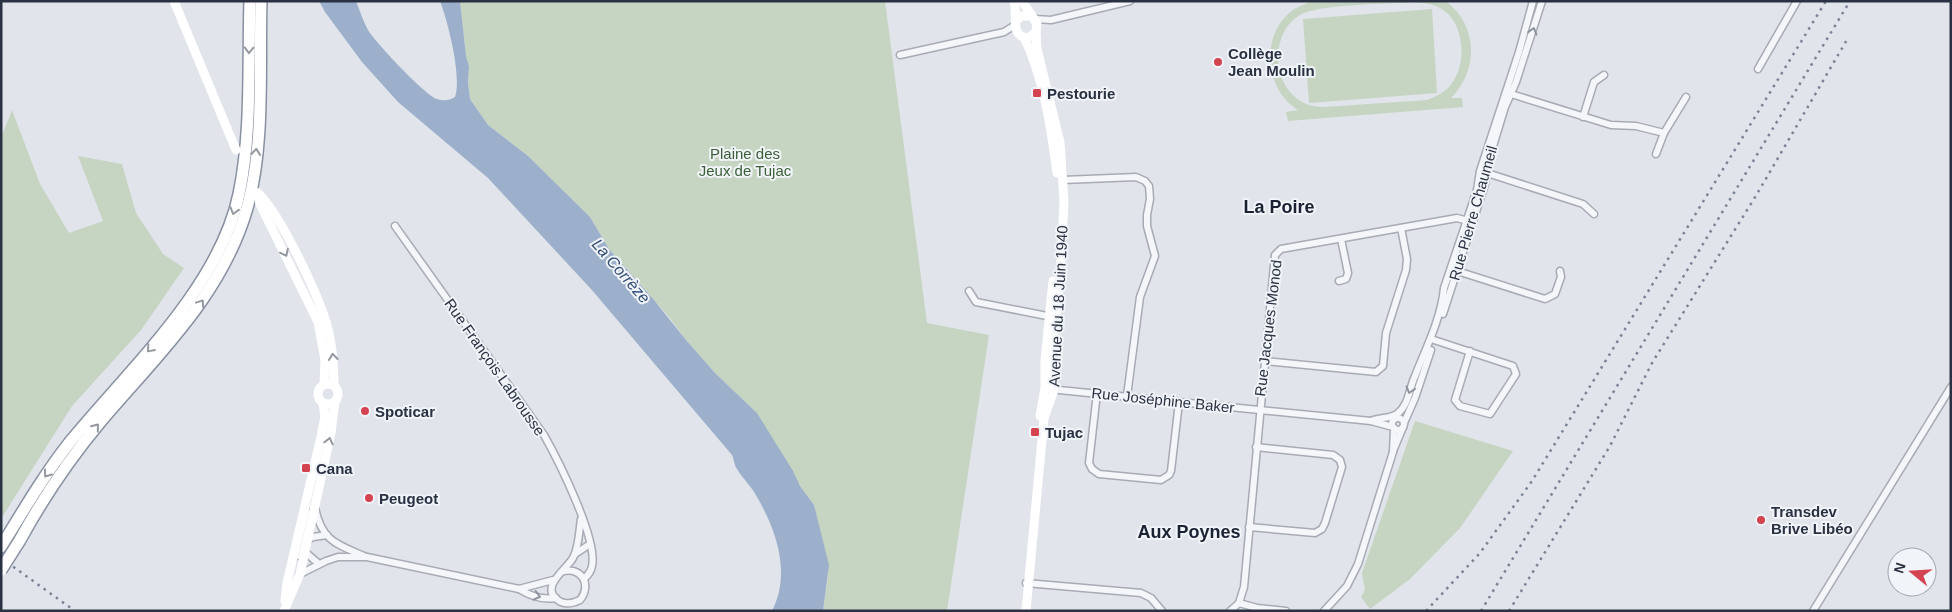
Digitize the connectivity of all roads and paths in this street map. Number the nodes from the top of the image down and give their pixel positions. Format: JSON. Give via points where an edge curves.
{"nodes":[{"id":1,"x":174,"y":1,"type":"edge"},
{"id":2,"x":250,"y":1,"type":"edge"},
{"id":3,"x":261,"y":1,"type":"edge"},
{"id":4,"x":1014,"y":1,"type":"edge"},
{"id":5,"x":1022,"y":1,"type":"edge"},
{"id":6,"x":1130,"y":1,"type":"edge"},
{"id":7,"x":1533,"y":1,"type":"edge"},
{"id":8,"x":1542,"y":1,"type":"edge"},
{"id":9,"x":1797,"y":1,"type":"edge"},
{"id":10,"x":1035,"y":24,"type":"junction"},
{"id":11,"x":1018,"y":29,"type":"junction"},
{"id":12,"x":900,"y":55,"type":"dead end"},
{"id":13,"x":1758,"y":69,"type":"dead end"},
{"id":14,"x":1604,"y":75,"type":"dead end"},
{"id":15,"x":1511,"y":94,"type":"junction"},
{"id":16,"x":1686,"y":97,"type":"dead end"},
{"id":17,"x":1583,"y":117,"type":"junction"},
{"id":18,"x":1664,"y":133,"type":"junction"},
{"id":19,"x":236,"y":150,"type":"dead end"},
{"id":20,"x":1656,"y":154,"type":"dead end"},
{"id":21,"x":1483,"y":172,"type":"junction"},
{"id":22,"x":1063,"y":180,"type":"junction"},
{"id":23,"x":1594,"y":214,"type":"dead end"},
{"id":24,"x":1470,"y":222,"type":"junction"},
{"id":25,"x":395,"y":226,"type":"dead end"},
{"id":26,"x":1401,"y":228,"type":"junction"},
{"id":27,"x":1341,"y":240,"type":"junction"},
{"id":28,"x":1453,"y":270,"type":"junction"},
{"id":29,"x":1560,"y":271,"type":"dead end"},
{"id":30,"x":1339,"y":281,"type":"dead end"},
{"id":31,"x":970,"y":291,"type":"dead end"},
{"id":32,"x":1053,"y":317,"type":"junction"},
{"id":33,"x":1432,"y":339,"type":"junction"},
{"id":34,"x":1470,"y":351,"type":"junction"},
{"id":35,"x":1265,"y":361,"type":"junction"},
{"id":36,"x":324,"y":385,"type":"junction"},
{"id":37,"x":334,"y":386,"type":"junction"},
{"id":38,"x":1951,"y":387,"type":"edge"},
{"id":39,"x":1049,"y":388,"type":"junction"},
{"id":40,"x":1097,"y":393,"type":"junction"},
{"id":41,"x":1127,"y":396,"type":"junction"},
{"id":42,"x":335,"y":402,"type":"junction"},
{"id":43,"x":1179,"y":402,"type":"junction"},
{"id":44,"x":323,"y":403,"type":"junction"},
{"id":45,"x":1259,"y":409,"type":"junction"},
{"id":46,"x":1371,"y":420,"type":"junction"},
{"id":47,"x":1393,"y":421,"type":"junction"},
{"id":48,"x":1403,"y":425,"type":"junction"},
{"id":49,"x":1256,"y":447,"type":"junction"},
{"id":50,"x":1392,"y":452,"type":"junction"},
{"id":51,"x":307,"y":498,"type":"junction"},
{"id":52,"x":315,"y":508,"type":"junction"},
{"id":53,"x":581,"y":515,"type":"junction"},
{"id":54,"x":1250,"y":527,"type":"junction"},
{"id":55,"x":327,"y":535,"type":"junction"},
{"id":56,"x":4,"y":543,"type":"edge"},
{"id":57,"x":590,"y":544,"type":"junction"},
{"id":58,"x":304,"y":546,"type":"junction"},
{"id":59,"x":575,"y":554,"type":"junction"},
{"id":60,"x":367,"y":557,"type":"junction"},
{"id":61,"x":292,"y":564,"type":"junction"},
{"id":62,"x":319,"y":564,"type":"junction"},
{"id":63,"x":1,"y":570,"type":"edge"},
{"id":64,"x":560,"y":572,"type":"junction"},
{"id":65,"x":300,"y":574,"type":"junction"},
{"id":66,"x":584,"y":579,"type":"junction"},
{"id":67,"x":553,"y":580,"type":"junction"},
{"id":68,"x":1027,"y":583,"type":"junction"},
{"id":69,"x":519,"y":589,"type":"junction"},
{"id":70,"x":556,"y":598,"type":"junction"},
{"id":71,"x":1239,"y":603,"type":"junction"},
{"id":72,"x":284,"y":611,"type":"edge"},
{"id":73,"x":1022,"y":611,"type":"edge"},
{"id":74,"x":1026,"y":611,"type":"edge"},
{"id":75,"x":1162,"y":611,"type":"edge"},
{"id":76,"x":1230,"y":611,"type":"edge"},
{"id":77,"x":1286,"y":611,"type":"edge"},
{"id":78,"x":1324,"y":611,"type":"edge"},
{"id":79,"x":1813,"y":611,"type":"edge"}],
"edges":[{"from":1,"to":19,"type":"street"},
{"from":2,"to":56,"type":"highway","one_way":true,"via":[[246,142],[239,194],[218,251],[200,284],[174,320],[63,451]]},
{"from":63,"to":3,"type":"highway","one_way":true,"bridge":true,"via":[[78,449],[185,325],[226,260],[247,208],[254,168]]},
{"from":4,"to":11,"type":"street","name":"Avenue du 18 Juin 1940"},
{"from":5,"to":10,"type":"street","name":"Avenue du 18 Juin 1940"},
{"from":6,"to":10,"type":"street"},
{"from":7,"to":21,"type":"street","name":"Rue Pierre Chaumeil"},
{"from":15,"to":8,"type":"street","name":"Rue Pierre Chaumeil","one_way":true},
{"from":9,"to":13,"type":"street"},
{"from":10,"to":11,"type":"street","via":[[1031,37]]},
{"from":10,"to":11,"type":"street","via":[[1021,16]]},
{"from":10,"to":22,"type":"street","name":"Avenue du 18 Juin 1940","via":[[1037,49],[1060,142]]},
{"from":11,"to":12,"type":"street"},
{"from":11,"to":32,"type":"street","name":"Avenue du 18 Juin 1940","via":[[1037,73],[1048,118],[1060,200]]},
{"from":14,"to":17,"type":"street","via":[[1594,82]]},
{"from":15,"to":17,"type":"street"},
{"from":15,"to":21,"type":"street","name":"Rue Pierre Chaumeil"},
{"from":16,"to":18,"type":"street"},
{"from":17,"to":18,"type":"street"},
{"from":18,"to":20,"type":"street"},
{"from":21,"to":23,"type":"street","via":[[1583,204]]},
{"from":21,"to":24,"type":"street","name":"Rue Pierre Chaumeil"},
{"from":22,"to":32,"type":"street","name":"Avenue du 18 Juin 1940","via":[[1063,239]]},
{"from":22,"to":41,"type":"street","via":[[1136,177],[1149,186],[1147,226],[1155,256],[1140,297]]},
{"from":24,"to":26,"type":"street","name":"Rue Jacques Monod","via":[[1457,218]]},
{"from":24,"to":28,"type":"street","name":"Rue Pierre Chaumeil"},
{"from":25,"to":53,"type":"street","name":"Rue François Labrousse","via":[[544,435]]},
{"from":26,"to":27,"type":"street","name":"Rue Jacques Monod"},
{"from":26,"to":35,"type":"street","via":[[1408,259],[1386,334],[1383,366],[1376,372]]},
{"from":27,"to":30,"type":"street","via":[[1348,273]]},
{"from":27,"to":35,"type":"street","name":"Rue Jacques Monod","via":[[1281,249],[1275,255]]},
{"from":28,"to":29,"type":"street","via":[[1545,299],[1555,294]]},
{"from":28,"to":33,"type":"street","name":"Rue Pierre Chaumeil"},
{"from":31,"to":32,"type":"street","via":[[976,302]]},
{"from":32,"to":39,"type":"street","name":"Avenue du 18 Juin 1940","via":[[1045,361]]},
{"from":33,"to":34,"type":"street"},
{"from":33,"to":47,"type":"street","name":"Rue Pierre Chaumeil","one_way":true,"via":[[1406,404]]},
{"from":33,"to":48,"type":"street","name":"Rue Pierre Chaumeil","via":[[1415,398]]},
{"from":34,"to":34,"type":"street","via":[[1513,366],[1516,370],[1490,414],[1460,406],[1455,400]]},
{"from":35,"to":45,"type":"street","name":"Rue Jacques Monod"},
{"from":36,"to":37,"type":"street"},
{"from":37,"to":36,"type":"street","one_way":true,"via":[[333,350],[321,307],[281,225],[258,193],[260,204],[318,322],[326,360]]},
{"from":36,"to":44,"type":"street","via":[[319,391]]},
{"from":37,"to":42,"type":"street"},
{"from":38,"to":79,"type":"street"},
{"from":39,"to":40,"type":"street","name":"Rue Joséphine Baker"},
{"from":39,"to":68,"type":"street","name":"Avenue du 18 Juin 1940"},
{"from":39,"to":68,"type":"street","name":"Avenue du 18 Juin 1940","via":[[1038,427]]},
{"from":40,"to":41,"type":"street","name":"Rue Joséphine Baker"},
{"from":40,"to":43,"type":"street","via":[[1089,463],[1099,474],[1161,480],[1169,476]]},
{"from":41,"to":43,"type":"street","name":"Rue Joséphine Baker"},
{"from":42,"to":44,"type":"street","via":[[330,405]]},
{"from":52,"to":42,"type":"street","one_way":true},
{"from":43,"to":45,"type":"street","name":"Rue Joséphine Baker"},
{"from":44,"to":51,"type":"street","via":[[325,416]]},
{"from":45,"to":46,"type":"street","name":"Rue Joséphine Baker"},
{"from":45,"to":49,"type":"street","name":"Rue Jacques Monod"},
{"from":46,"to":47,"type":"street","name":"Rue Joséphine Baker"},
{"from":46,"to":47,"type":"street","name":"Rue Joséphine Baker"},
{"from":47,"to":48,"type":"street","via":[[1400,418]]},
{"from":47,"to":48,"type":"street","via":[[1398,430]]},
{"from":47,"to":50,"type":"street"},
{"from":48,"to":50,"type":"street","name":"Rue Pierre Chaumeil"},
{"from":49,"to":54,"type":"street","name":"Rue Jacques Monod"},
{"from":49,"to":54,"type":"street","via":[[1333,455],[1340,460],[1342,467],[1325,523],[1319,531]]},
{"from":50,"to":78,"type":"street","via":[[1358,564],[1347,586]]},
{"from":51,"to":58,"type":"street"},
{"from":51,"to":61,"type":"street"},
{"from":52,"to":55,"type":"street","name":"Rue François Labrousse"},
{"from":52,"to":58,"type":"street"},
{"from":53,"to":57,"type":"street","name":"Rue François Labrousse"},
{"from":53,"to":59,"type":"street"},
{"from":54,"to":71,"type":"street","name":"Rue Jacques Monod","via":[[1244,587]]},
{"from":55,"to":58,"type":"street","via":[[313,536]]},
{"from":55,"to":60,"type":"street","name":"Rue François Labrousse","via":[[333,543]]},
{"from":57,"to":59,"type":"street"},
{"from":57,"to":66,"type":"street","name":"Rue François Labrousse","via":[[593,565]]},
{"from":58,"to":61,"type":"street"},
{"from":58,"to":62,"type":"street"},
{"from":58,"to":65,"type":"street"},
{"from":59,"to":64,"type":"street"},
{"from":60,"to":62,"type":"street","name":"Rue François Labrousse","via":[[338,557]]},
{"from":60,"to":69,"type":"street","name":"Rue François Labrousse"},
{"from":61,"to":72,"type":"street"},
{"from":62,"to":65,"type":"street","name":"Rue François Labrousse"},
{"from":64,"to":66,"type":"street","via":[[576,572]]},
{"from":64,"to":67,"type":"street"},
{"from":65,"to":72,"type":"street"},
{"from":66,"to":70,"type":"street","name":"Rue François Labrousse","via":[[586,590],[580,600],[568,604]]},
{"from":67,"to":69,"type":"street","name":"Rue François Labrousse"},
{"from":67,"to":70,"type":"street"},
{"from":68,"to":73,"type":"street","name":"Avenue du 18 Juin 1940"},
{"from":68,"to":74,"type":"street","name":"Avenue du 18 Juin 1940"},
{"from":68,"to":75,"type":"street","via":[[1141,593],[1151,598]]},
{"from":69,"to":70,"type":"street","name":"Rue François Labrousse","one_way":true,"via":[[526,594]]},
{"from":71,"to":76,"type":"street"},
{"from":71,"to":77,"type":"street"}]}
